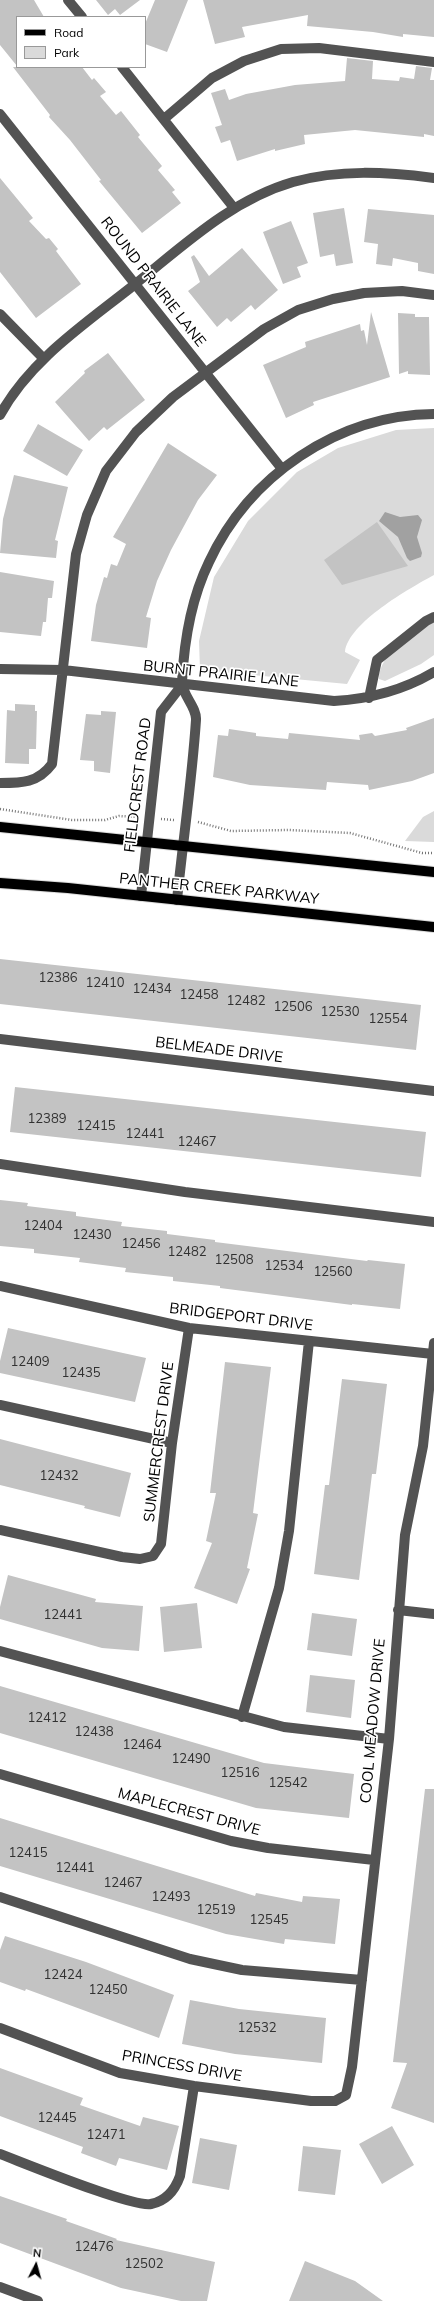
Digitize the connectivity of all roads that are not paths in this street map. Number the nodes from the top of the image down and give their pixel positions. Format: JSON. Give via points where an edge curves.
{"nodes":[{"id":1,"x":68,"y":0,"type":"edge"},
{"id":2,"x":81,"y":16,"type":"edge"},
{"id":3,"x":434,"y":62,"type":"edge"},
{"id":4,"x":123,"y":68,"type":"edge"},
{"id":5,"x":0,"y":114,"type":"edge"},
{"id":6,"x":164,"y":119,"type":"junction"},
{"id":7,"x":434,"y":178,"type":"edge"},
{"id":8,"x":234,"y":208,"type":"junction"},
{"id":9,"x":135,"y":284,"type":"junction"},
{"id":10,"x":434,"y":294,"type":"edge"},
{"id":11,"x":0,"y":314,"type":"edge"},
{"id":12,"x":44,"y":359,"type":"junction"},
{"id":13,"x":206,"y":373,"type":"junction"},
{"id":14,"x":434,"y":414,"type":"edge"},
{"id":15,"x":0,"y":415,"type":"edge"},
{"id":16,"x":282,"y":469,"type":"junction"},
{"id":17,"x":434,"y":617,"type":"edge"},
{"id":18,"x":0,"y":669,"type":"edge"},
{"id":19,"x":64,"y":670,"type":"junction"},
{"id":20,"x":434,"y":672,"type":"edge"},
{"id":21,"x":182,"y":685,"type":"junction"},
{"id":22,"x":369,"y":698,"type":"junction"},
{"id":23,"x":0,"y":783,"type":"edge"},
{"id":24,"x":0,"y":827,"type":"edge"},
{"id":25,"x":146,"y":842,"type":"junction"},
{"id":26,"x":182,"y":844,"type":"junction"},
{"id":27,"x":434,"y":872,"type":"edge"},
{"id":28,"x":0,"y":883,"type":"edge"},
{"id":29,"x":141,"y":896,"type":"junction"},
{"id":30,"x":177,"y":900,"type":"junction"},
{"id":31,"x":434,"y":927,"type":"edge"},
{"id":32,"x":0,"y":1039,"type":"edge"},
{"id":33,"x":434,"y":1091,"type":"edge"},
{"id":34,"x":0,"y":1164,"type":"edge"},
{"id":35,"x":434,"y":1222,"type":"edge"},
{"id":36,"x":0,"y":1286,"type":"edge"},
{"id":37,"x":189,"y":1328,"type":"junction"},
{"id":38,"x":309,"y":1341,"type":"junction"},
{"id":39,"x":434,"y":1343,"type":"edge"},
{"id":40,"x":433,"y":1354,"type":"junction"},
{"id":41,"x":0,"y":1405,"type":"edge"},
{"id":42,"x":172,"y":1443,"type":"junction"},
{"id":43,"x":0,"y":1530,"type":"edge"},
{"id":44,"x":398,"y":1610,"type":"junction"},
{"id":45,"x":434,"y":1614,"type":"edge"},
{"id":46,"x":0,"y":1651,"type":"edge"},
{"id":47,"x":242,"y":1717,"type":"junction"},
{"id":48,"x":389,"y":1739,"type":"junction"},
{"id":49,"x":0,"y":1774,"type":"edge"},
{"id":50,"x":374,"y":1860,"type":"junction"},
{"id":51,"x":0,"y":1897,"type":"edge"},
{"id":52,"x":362,"y":1980,"type":"junction"},
{"id":53,"x":0,"y":2028,"type":"edge"},
{"id":54,"x":194,"y":2086,"type":"junction"},
{"id":55,"x":341,"y":2099,"type":"joint"},
{"id":56,"x":0,"y":2154,"type":"edge"},
{"id":57,"x":0,"y":2287,"type":"edge"},
{"id":58,"x":38,"y":2301,"type":"edge"}],
"edges":[{"from":1,"to":2,"type":"street"},
{"from":3,"to":6,"type":"street","via":[[319,48],[281,49],[244,61],[212,78]]},
{"from":4,"to":6,"type":"street"},
{"from":5,"to":9,"type":"street","name":"ROUND PRAIRIE LANE"},
{"from":6,"to":8,"type":"street"},
{"from":7,"to":8,"type":"street","via":[[374,172],[332,174],[305,179],[272,190]]},
{"from":8,"to":9,"type":"street"},
{"from":9,"to":12,"type":"street"},
{"from":9,"to":13,"type":"street","name":"ROUND PRAIRIE LANE"},
{"from":10,"to":13,"type":"street","via":[[402,291],[364,293],[298,310],[264,329]]},
{"from":11,"to":12,"type":"street"},
{"from":12,"to":15,"type":"street","via":[[15,392]]},
{"from":13,"to":16,"type":"street","name":"ROUND PRAIRIE LANE"},
{"from":13,"to":19,"type":"street","via":[[173,397],[136,432],[106,471],[88,514],[76,554]]},
{"from":14,"to":16,"type":"street","via":[[390,419],[351,430],[315,446]]},
{"from":16,"to":21,"type":"street","via":[[262,486],[240,511],[208,563],[190,620]]},
{"from":17,"to":22,"type":"street","via":[[377,660]]},
{"from":18,"to":19,"type":"street","name":"BURNT PRAIRIE LANE"},
{"from":19,"to":21,"type":"street","name":"BURNT PRAIRIE LANE"},
{"from":19,"to":23,"type":"street","via":[[52,764],[45,773],[30,782]]},
{"from":20,"to":22,"type":"street","name":"BURNT PRAIRIE LANE","via":[[403,688]]},
{"from":21,"to":22,"type":"street","name":"BURNT PRAIRIE LANE","via":[[316,700]]},
{"from":21,"to":25,"type":"street","name":"FIELDCREST ROAD","via":[[161,712]]},
{"from":21,"to":26,"type":"street","via":[[196,718]]},
{"from":24,"to":25,"type":"main road"},
{"from":25,"to":26,"type":"main road"},
{"from":25,"to":29,"type":"street","name":"FIELDCREST ROAD"},
{"from":26,"to":27,"type":"main road"},
{"from":26,"to":30,"type":"street"},
{"from":28,"to":29,"type":"main road","name":"PANTHER CREEK PARKWAY"},
{"from":29,"to":30,"type":"main road","name":"PANTHER CREEK PARKWAY"},
{"from":30,"to":31,"type":"main road","name":"PANTHER CREEK PARKWAY"},
{"from":32,"to":33,"type":"street","name":"BELMEADE DRIVE"},
{"from":34,"to":35,"type":"street","via":[[185,1192]]},
{"from":36,"to":37,"type":"street","name":"BRIDGEPORT DRIVE"},
{"from":37,"to":38,"type":"street","name":"BRIDGEPORT DRIVE"},
{"from":37,"to":42,"type":"street","name":"SUMMERCREST DRIVE"},
{"from":38,"to":40,"type":"street","name":"BRIDGEPORT DRIVE"},
{"from":38,"to":47,"type":"street","via":[[289,1531],[279,1588]]},
{"from":39,"to":40,"type":"street","name":"COOL MEADOW DRIVE"},
{"from":40,"to":44,"type":"street","name":"COOL MEADOW DRIVE","via":[[423,1446],[405,1535]]},
{"from":41,"to":42,"type":"street"},
{"from":42,"to":43,"type":"street","name":"SUMMERCREST DRIVE","via":[[161,1544],[153,1556],[140,1559],[122,1557]]},
{"from":44,"to":45,"type":"street"},
{"from":44,"to":48,"type":"street","name":"COOL MEADOW DRIVE"},
{"from":46,"to":47,"type":"street"},
{"from":47,"to":48,"type":"street","via":[[284,1727]]},
{"from":48,"to":50,"type":"street","name":"COOL MEADOW DRIVE"},
{"from":49,"to":50,"type":"street","name":"MAPLECREST DRIVE","via":[[231,1841],[268,1848]]},
{"from":50,"to":52,"type":"street","name":"COOL MEADOW DRIVE"},
{"from":51,"to":52,"type":"street","via":[[190,1959],[242,1970]]},
{"from":52,"to":55,"type":"street","name":"COOL MEADOW DRIVE","via":[[349,2089]]},
{"from":53,"to":54,"type":"street","name":"PRINCESS DRIVE","via":[[120,2073]]},
{"from":54,"to":55,"type":"street","name":"PRINCESS DRIVE","via":[[311,2101],[335,2102]]},
{"from":54,"to":56,"type":"street","via":[[180,2176],[176,2187],[161,2201],[149,2205],[123,2199]]},
{"from":57,"to":58,"type":"street"}]}
